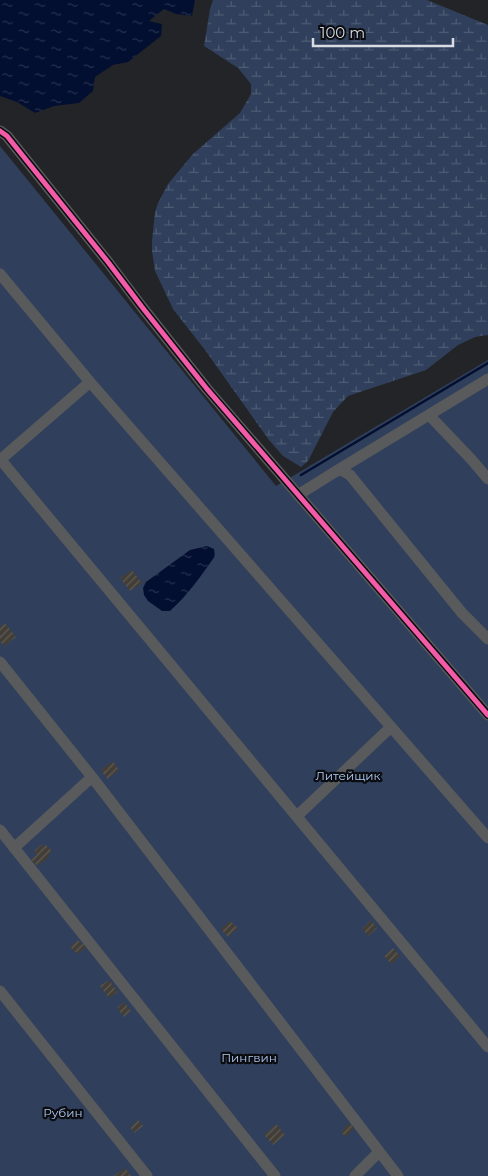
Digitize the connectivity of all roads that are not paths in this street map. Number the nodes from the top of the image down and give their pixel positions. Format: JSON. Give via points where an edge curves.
{"nodes":[{"id":1,"x":0,"y":131,"type":"edge"},
{"id":2,"x":0,"y":274,"type":"edge"},
{"id":3,"x":488,"y":379,"type":"edge"},
{"id":4,"x":90,"y":382,"type":"junction"},
{"id":5,"x":429,"y":415,"type":"junction"},
{"id":6,"x":0,"y":459,"type":"edge"},
{"id":7,"x":338,"y":470,"type":"junction"},
{"id":8,"x":488,"y":479,"type":"edge"},
{"id":9,"x":298,"y":495,"type":"junction"},
{"id":10,"x":488,"y":639,"type":"edge"},
{"id":11,"x":0,"y":662,"type":"edge"},
{"id":12,"x":488,"y":715,"type":"edge"},
{"id":13,"x":391,"y":727,"type":"junction"},
{"id":14,"x":92,"y":777,"type":"junction"},
{"id":15,"x":297,"y":816,"type":"junction"},
{"id":16,"x":0,"y":830,"type":"edge"},
{"id":17,"x":488,"y":838,"type":"edge"},
{"id":18,"x":14,"y":848,"type":"junction"},
{"id":19,"x":0,"y":991,"type":"edge"},
{"id":20,"x":488,"y":1047,"type":"edge"},
{"id":21,"x":379,"y":1152,"type":"junction"},
{"id":22,"x":147,"y":1176,"type":"edge"},
{"id":23,"x":275,"y":1176,"type":"edge"},
{"id":24,"x":355,"y":1176,"type":"edge"},
{"id":25,"x":398,"y":1176,"type":"edge"}],
"edges":[{"from":1,"to":9,"type":"street","via":[[207,389]]},
{"from":2,"to":4,"type":"street"},
{"from":3,"to":5,"type":"street"},
{"from":4,"to":6,"type":"street"},
{"from":4,"to":13,"type":"street"},
{"from":5,"to":7,"type":"street"},
{"from":5,"to":8,"type":"street"},
{"from":6,"to":15,"type":"street"},
{"from":7,"to":9,"type":"street"},
{"from":7,"to":10,"type":"street","via":[[350,475],[462,613]]},
{"from":9,"to":12,"type":"street"},
{"from":11,"to":14,"type":"street"},
{"from":13,"to":15,"type":"street"},
{"from":13,"to":17,"type":"street"},
{"from":14,"to":18,"type":"street"},
{"from":14,"to":21,"type":"street"},
{"from":15,"to":20,"type":"street"},
{"from":16,"to":18,"type":"street"},
{"from":18,"to":23,"type":"street"},
{"from":19,"to":22,"type":"street"},
{"from":21,"to":24,"type":"street"},
{"from":21,"to":25,"type":"street"}]}
